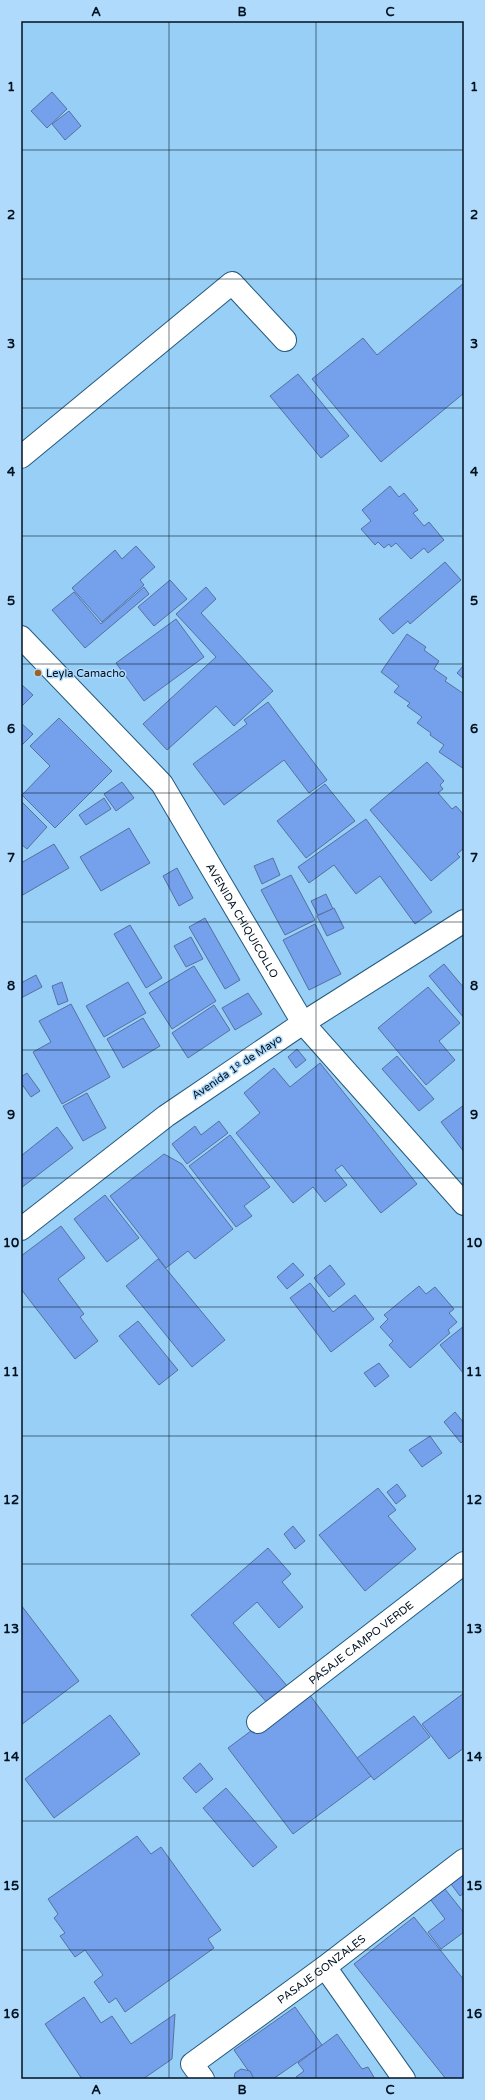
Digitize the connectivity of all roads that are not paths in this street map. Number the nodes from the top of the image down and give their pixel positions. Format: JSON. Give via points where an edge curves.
{"nodes":[{"id":1,"x":285,"y":340,"type":"dead end"},
{"id":2,"x":21,"y":457,"type":"edge"},
{"id":3,"x":21,"y":637,"type":"edge"},
{"id":4,"x":464,"y":921,"type":"edge"},
{"id":5,"x":304,"y":1023,"type":"junction"},
{"id":6,"x":464,"y":1204,"type":"edge"},
{"id":7,"x":21,"y":1229,"type":"edge"},
{"id":8,"x":464,"y":1563,"type":"edge"},
{"id":9,"x":258,"y":1722,"type":"dead end"},
{"id":10,"x":464,"y":1860,"type":"edge"},
{"id":11,"x":325,"y":1967,"type":"junction"},
{"id":12,"x":203,"y":2079,"type":"edge"},
{"id":13,"x":404,"y":2079,"type":"edge"}],
"edges":[{"from":1,"to":2,"type":"main road","via":[[232,283]]},
{"from":3,"to":5,"type":"main road","name":"AVENIDA CHIQUICOLLO","via":[[162,784]]},
{"from":4,"to":5,"type":"main road","name":"Avenida 1º de Mayo"},
{"from":5,"to":6,"type":"main road","name":"AVENIDA CHIQUICOLLO"},
{"from":5,"to":7,"type":"main road","name":"Avenida 1º de Mayo","via":[[166,1116]]},
{"from":8,"to":9,"type":"main road","name":"PASAJE CAMPO VERDE"},
{"from":10,"to":11,"type":"main road","name":"PASAJE GONZALES"},
{"from":11,"to":12,"type":"main road","name":"PASAJE GONZALES","via":[[192,2064]]},
{"from":11,"to":13,"type":"main road"}]}
